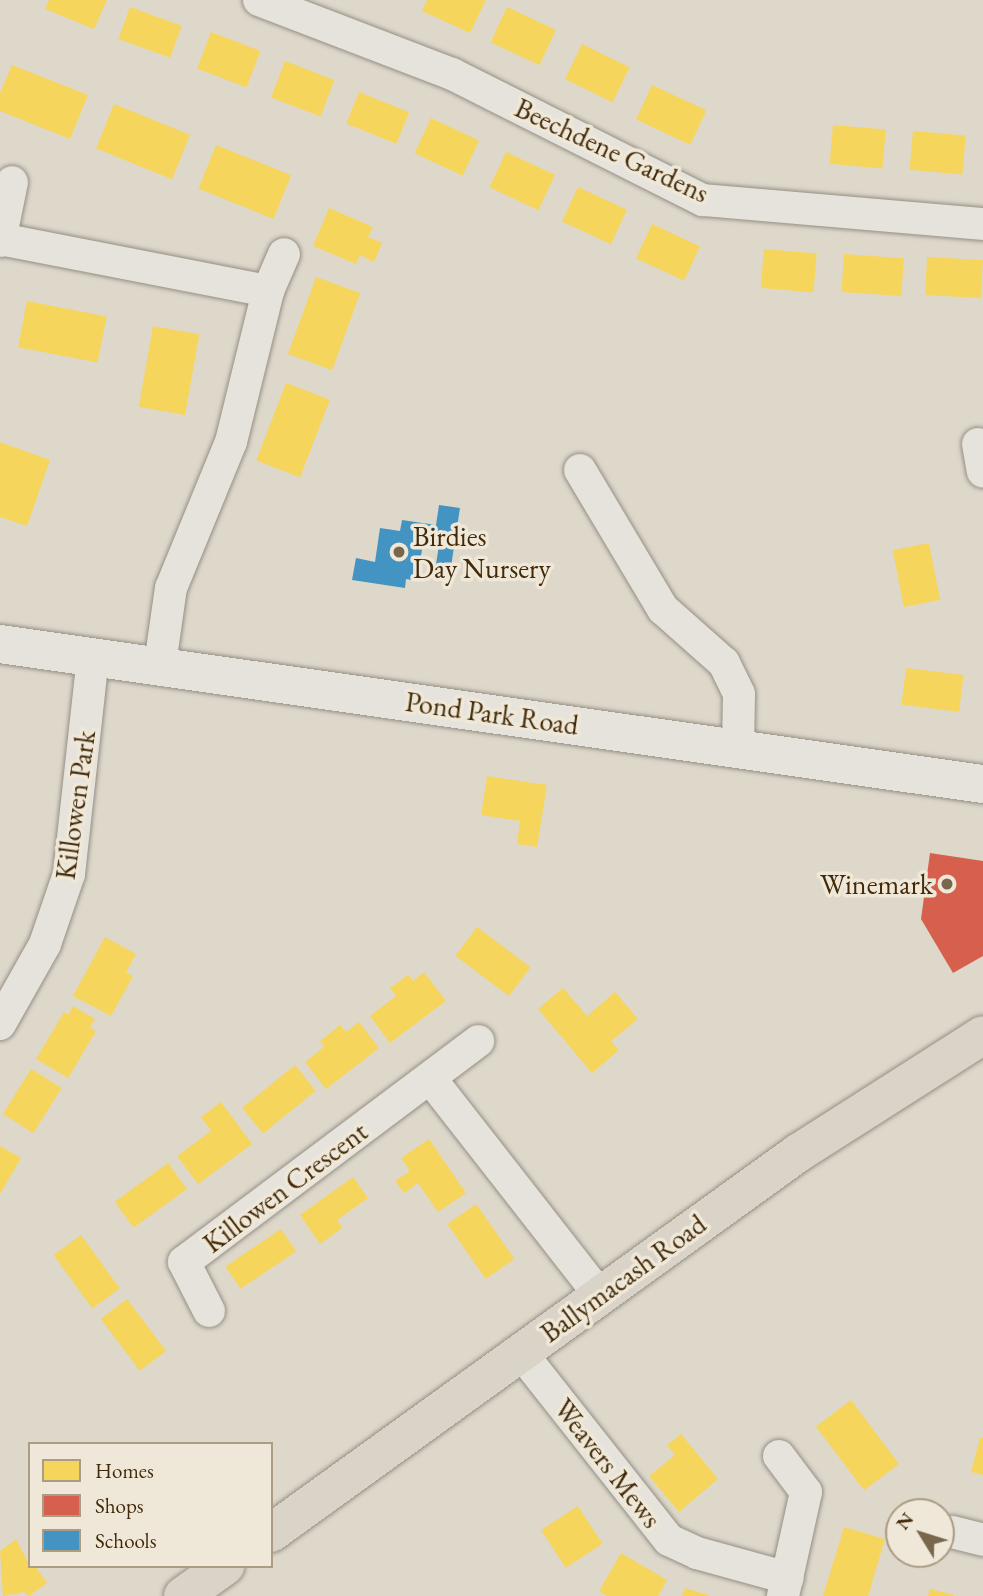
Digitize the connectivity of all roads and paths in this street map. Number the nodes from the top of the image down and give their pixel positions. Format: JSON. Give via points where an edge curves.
{"nodes":[{"id":1,"x":259,"y":0,"type":"edge"},
{"id":2,"x":12,"y":182,"type":"dead end"},
{"id":3,"x":983,"y":224,"type":"edge"},
{"id":4,"x":0,"y":240,"type":"edge"},
{"id":5,"x":284,"y":254,"type":"dead end"},
{"id":6,"x":268,"y":291,"type":"junction"},
{"id":7,"x":580,"y":470,"type":"dead end"},
{"id":8,"x":0,"y":644,"type":"edge"},
{"id":9,"x":93,"y":655,"type":"junction"},
{"id":10,"x":160,"y":664,"type":"junction"},
{"id":11,"x":738,"y":749,"type":"junction"},
{"id":12,"x":983,"y":784,"type":"edge"},
{"id":13,"x":0,"y":1024,"type":"edge"},
{"id":14,"x":983,"y":1035,"type":"edge"},
{"id":15,"x":478,"y":1041,"type":"dead end"},
{"id":16,"x":430,"y":1078,"type":"junction"},
{"id":17,"x":598,"y":1293,"type":"junction"},
{"id":18,"x":209,"y":1311,"type":"dead end"},
{"id":19,"x":522,"y":1354,"type":"junction"},
{"id":20,"x":779,"y":1457,"type":"dead end"},
{"id":21,"x":273,"y":1532,"type":"edge"},
{"id":22,"x":955,"y":1533,"type":"edge"},
{"id":23,"x":983,"y":1540,"type":"edge"},
{"id":24,"x":222,"y":1568,"type":"edge"},
{"id":25,"x":785,"y":1587,"type":"edge"},
{"id":26,"x":183,"y":1596,"type":"edge"}],
"edges":[{"from":1,"to":3,"type":"street","name":"Beechdene Gardens","via":[[452,74],[703,200]]},
{"from":2,"to":4,"type":"street"},
{"from":4,"to":6,"type":"street"},
{"from":5,"to":6,"type":"street"},
{"from":6,"to":10,"type":"street","via":[[231,442],[171,588]]},
{"from":7,"to":11,"type":"street","via":[[663,609],[724,663],[739,694]]},
{"from":8,"to":9,"type":"main road","name":"Pond Park Road"},
{"from":9,"to":10,"type":"main road","name":"Pond Park Road"},
{"from":9,"to":13,"type":"street","name":"Killowen Park","via":[[69,874],[45,944]]},
{"from":10,"to":11,"type":"main road","name":"Pond Park Road"},
{"from":11,"to":12,"type":"main road","name":"Pond Park Road"},
{"from":14,"to":17,"type":"main road","name":"Ballymacash Road","via":[[798,1153]]},
{"from":15,"to":16,"type":"street","name":"Killowen Crescent"},
{"from":16,"to":17,"type":"street"},
{"from":16,"to":18,"type":"street","name":"Killowen Crescent","via":[[184,1262]]},
{"from":17,"to":19,"type":"main road","name":"Ballymacash Road"},
{"from":19,"to":21,"type":"main road","name":"Ballymacash Road"},
{"from":19,"to":25,"type":"street","name":"Weavers Mews","via":[[669,1540]]},
{"from":20,"to":25,"type":"street","name":"Weavers Mews","via":[[806,1492]]},
{"from":22,"to":23,"type":"street"},
{"from":24,"to":26,"type":"main road"}]}
